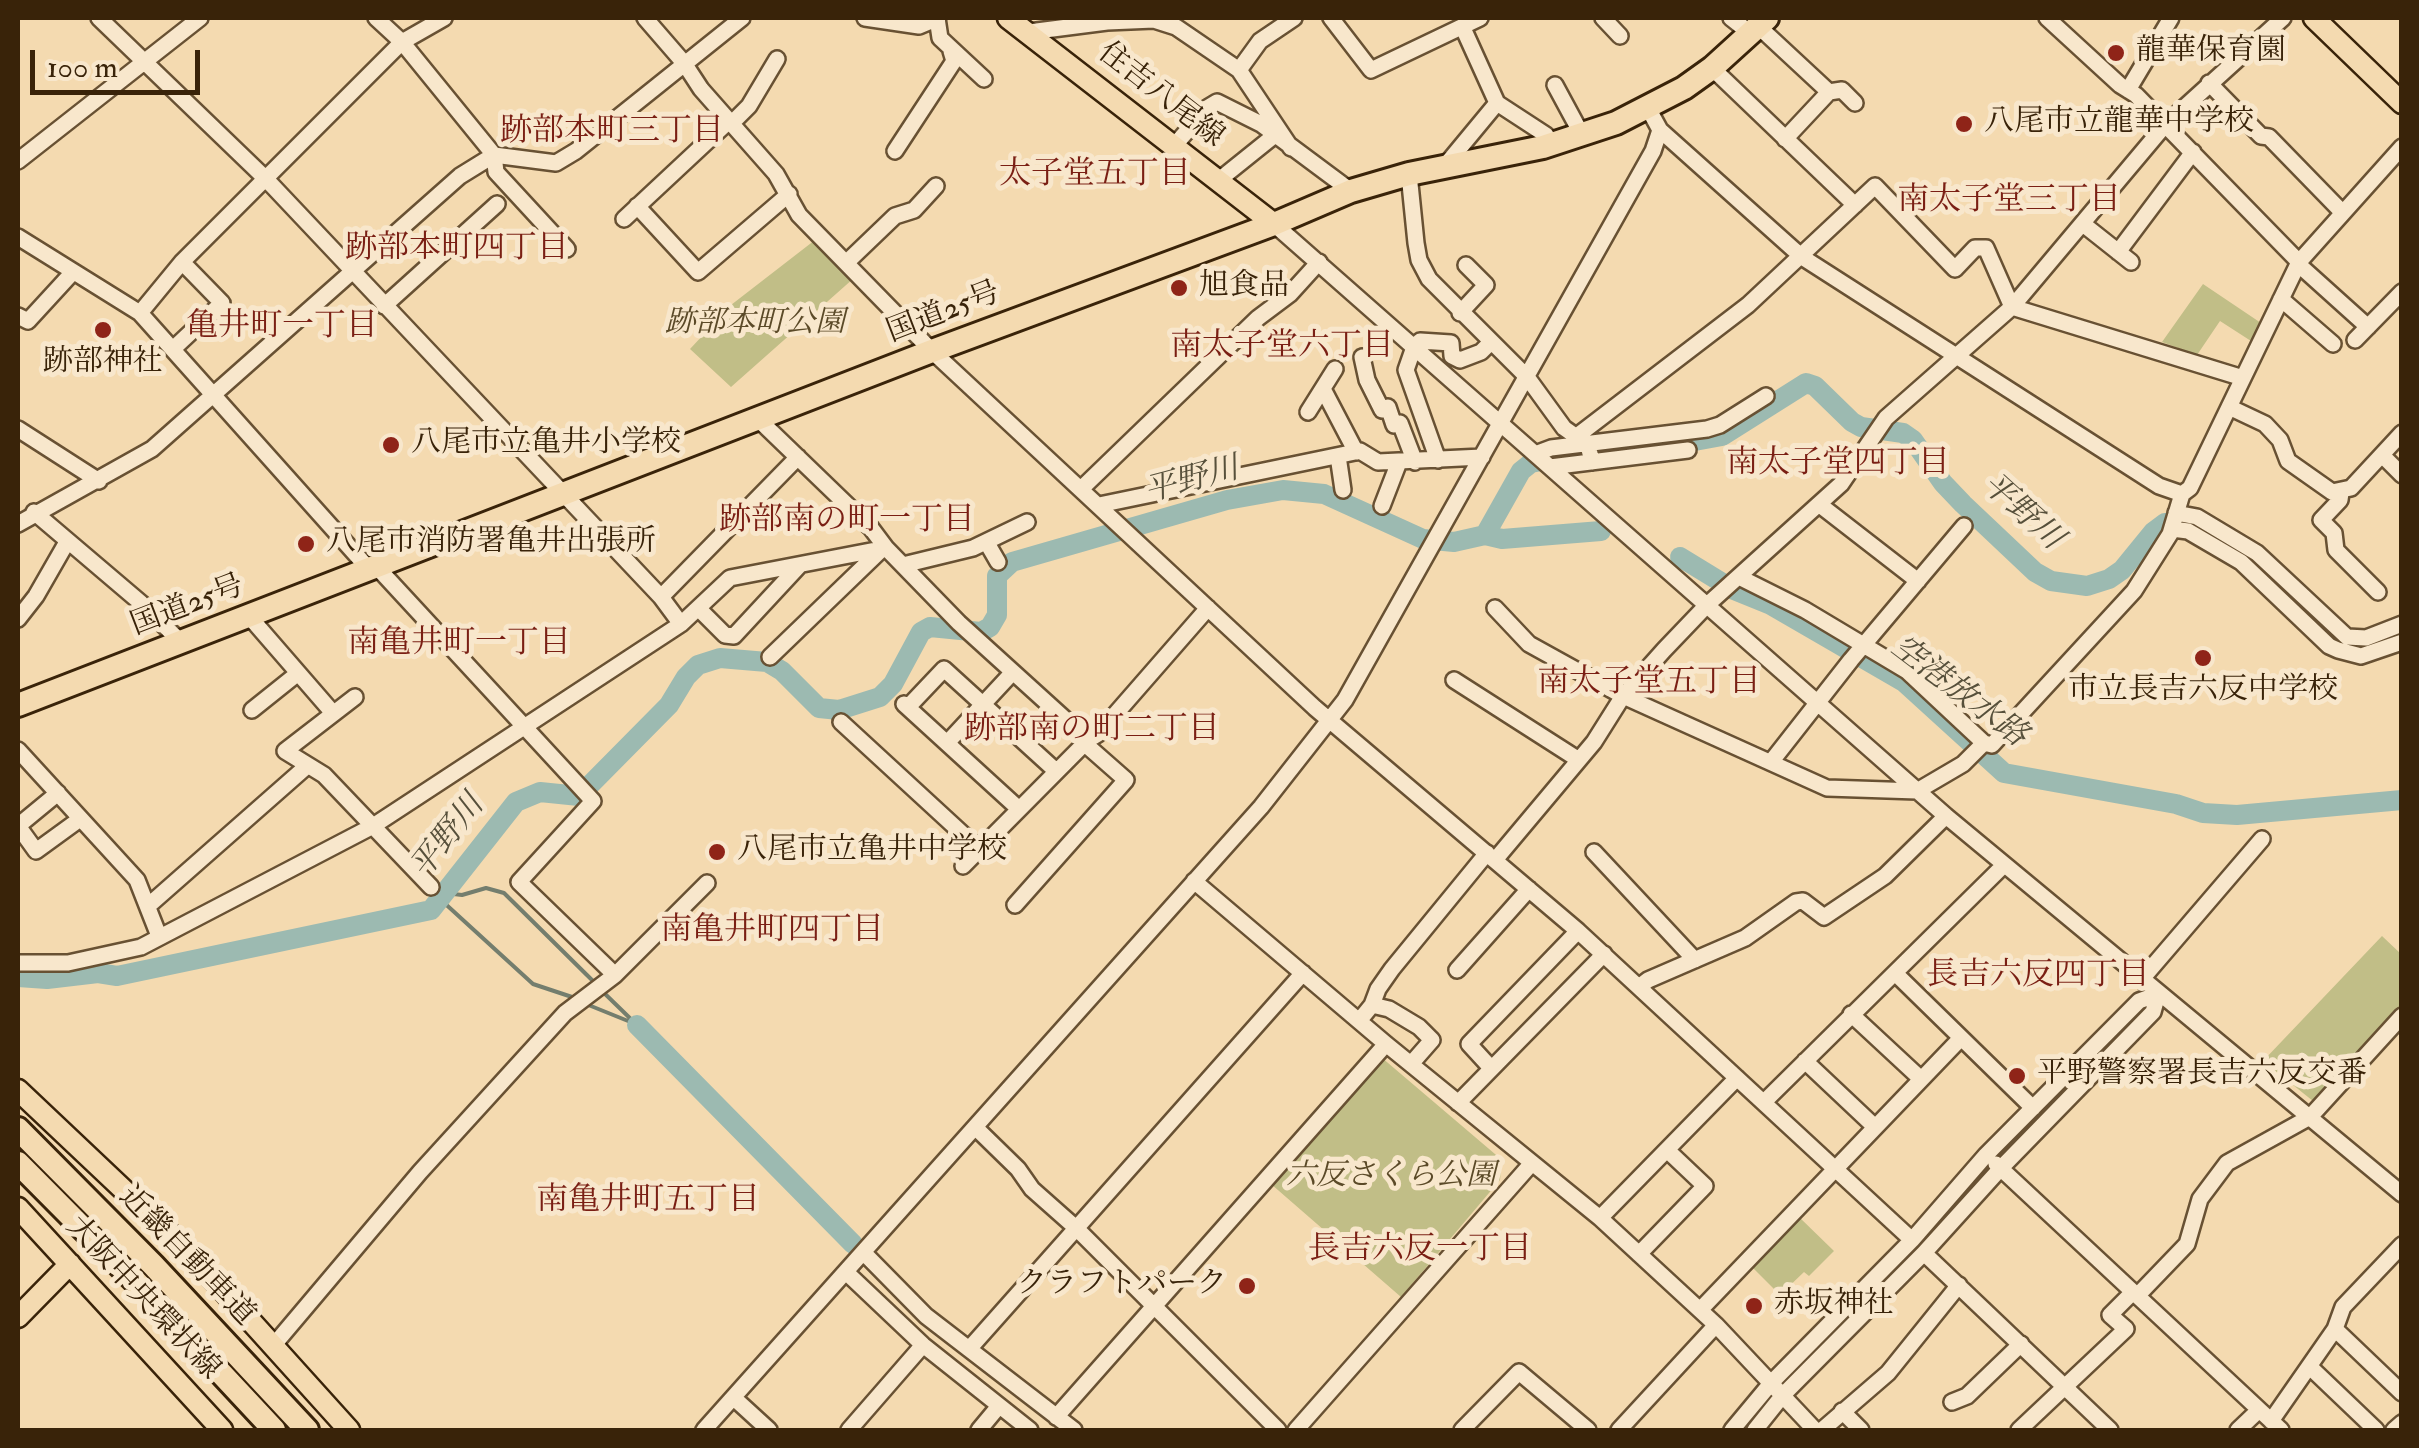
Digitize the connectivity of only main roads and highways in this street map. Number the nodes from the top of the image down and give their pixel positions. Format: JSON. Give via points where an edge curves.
{"nodes":[{"id":1,"x":1008,"y":18,"type":"edge"},
{"id":2,"x":2314,"y":18,"type":"edge"},
{"id":3,"x":1758,"y":26,"type":"edge"},
{"id":4,"x":2402,"y":103,"type":"edge"},
{"id":5,"x":1274,"y":224,"type":"junction"},
{"id":6,"x":18,"y":705,"type":"edge"},
{"id":7,"x":18,"y":1090,"type":"edge"},
{"id":8,"x":18,"y":1129,"type":"edge"},
{"id":9,"x":18,"y":1164,"type":"edge"},
{"id":10,"x":18,"y":1208,"type":"edge"},
{"id":11,"x":70,"y":1264,"type":"junction"},
{"id":12,"x":18,"y":1318,"type":"edge"},
{"id":13,"x":222,"y":1430,"type":"edge"},
{"id":14,"x":274,"y":1430,"type":"edge"},
{"id":15,"x":307,"y":1430,"type":"edge"},
{"id":16,"x":349,"y":1430,"type":"edge"}],
"edges":[{"from":1,"to":5,"type":"main road","name":"住吉八尾線"},
{"from":2,"to":4,"type":"main road"},
{"from":3,"to":5,"type":"highway","name":"国道25号","via":[[1712,68],[1648,108],[1552,145],[1351,191]]},
{"from":5,"to":6,"type":"highway","name":"国道25号"},
{"from":7,"to":16,"type":"main road","name":"大阪中央環状線","via":[[183,1246]]},
{"from":8,"to":15,"type":"highway","name":"近畿自動車道"},
{"from":9,"to":14,"type":"highway","name":"近畿自動車道"},
{"from":10,"to":11,"type":"main road","name":"大阪中央環状線"},
{"from":11,"to":12,"type":"main road"},
{"from":11,"to":13,"type":"main road","name":"大阪中央環状線"}]}
